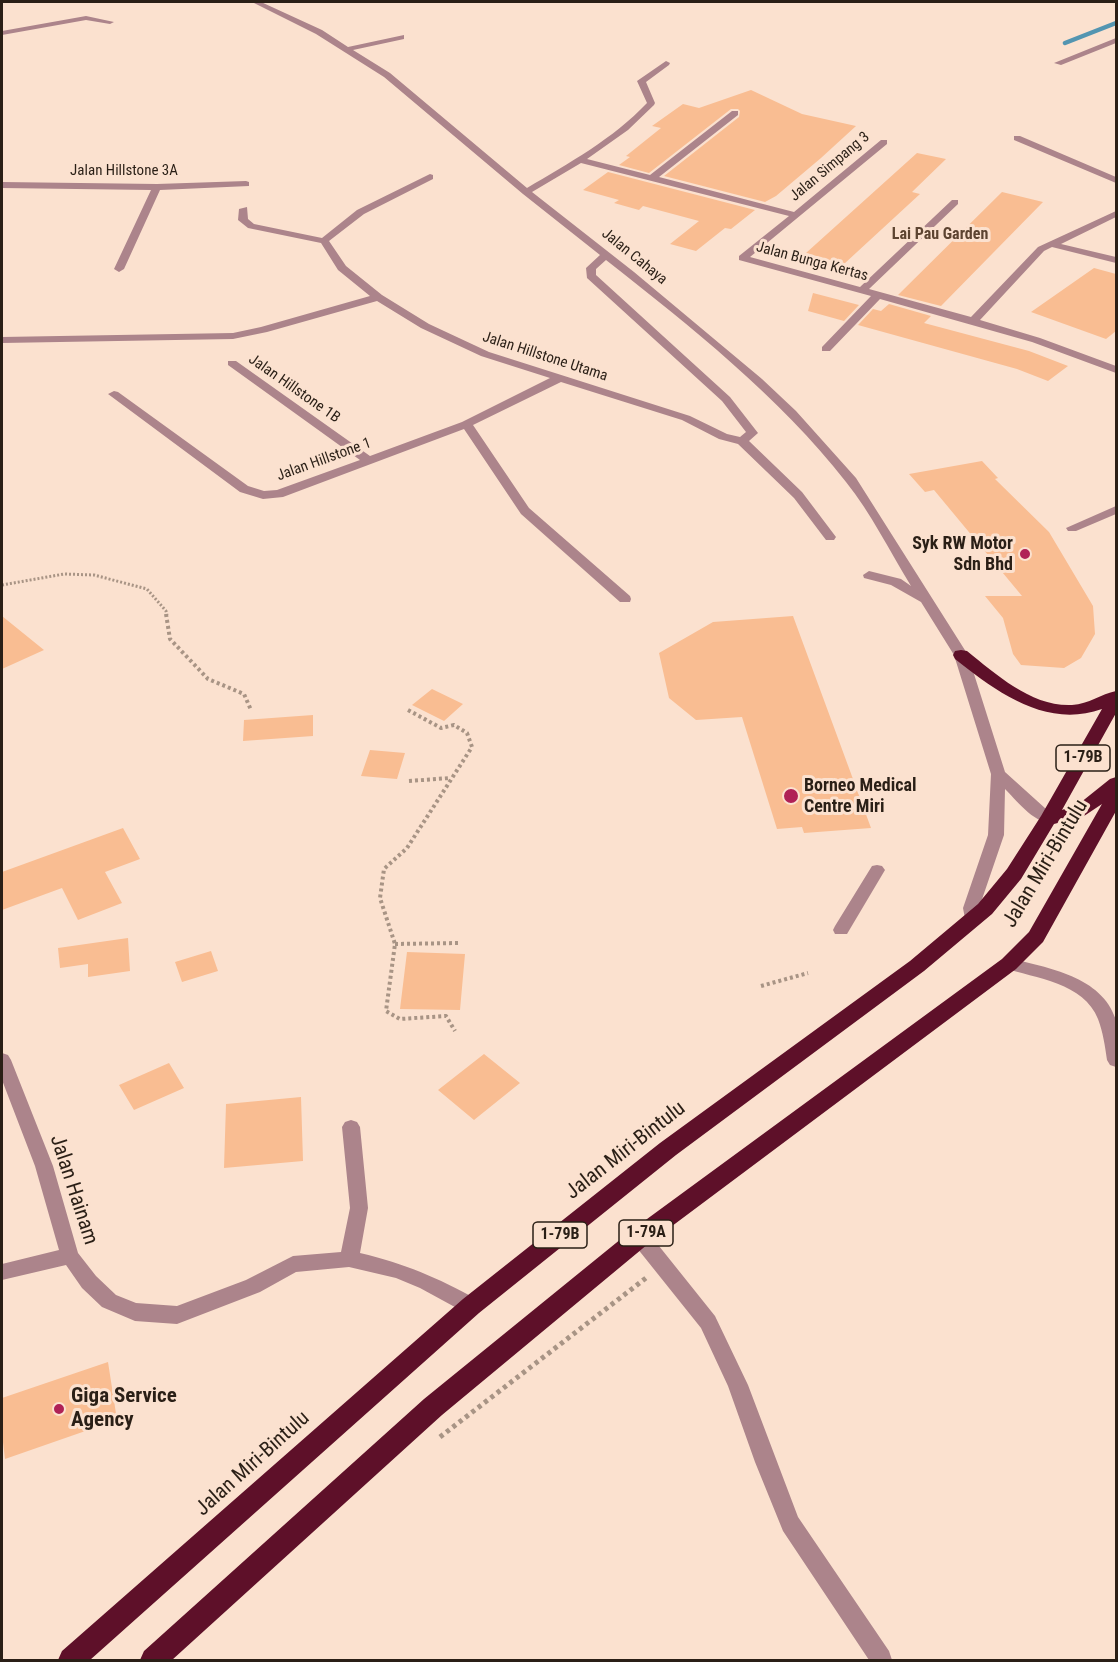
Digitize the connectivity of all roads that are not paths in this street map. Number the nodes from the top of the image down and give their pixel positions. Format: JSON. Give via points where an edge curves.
{"nodes":[{"id":1,"x":256,"y":2,"type":"edge"},
{"id":2,"x":110,"y":22,"type":"dead end"},
{"id":3,"x":2,"y":33,"type":"edge"},
{"id":4,"x":401,"y":37,"type":"dead end"},
{"id":5,"x":1116,"y":40,"type":"edge"},
{"id":6,"x":348,"y":49,"type":"junction"},
{"id":7,"x":666,"y":63,"type":"dead end"},
{"id":8,"x":1058,"y":63,"type":"dead end"},
{"id":9,"x":735,"y":113,"type":"dead end"},
{"id":10,"x":1017,"y":138,"type":"dead end"},
{"id":11,"x":884,"y":142,"type":"dead end"},
{"id":12,"x":580,"y":160,"type":"junction"},
{"id":13,"x":430,"y":177,"type":"dead end"},
{"id":14,"x":651,"y":178,"type":"junction"},
{"id":15,"x":1116,"y":180,"type":"edge"},
{"id":16,"x":246,"y":184,"type":"dead end"},
{"id":17,"x":2,"y":185,"type":"edge"},
{"id":18,"x":157,"y":188,"type":"junction"},
{"id":19,"x":526,"y":192,"type":"junction"},
{"id":20,"x":955,"y":201,"type":"dead end"},
{"id":21,"x":244,"y":209,"type":"dead end"},
{"id":22,"x":1116,"y":214,"type":"edge"},
{"id":23,"x":796,"y":215,"type":"junction"},
{"id":24,"x":324,"y":241,"type":"junction"},
{"id":25,"x":1050,"y":244,"type":"junction"},
{"id":26,"x":606,"y":255,"type":"junction"},
{"id":27,"x":1116,"y":260,"type":"edge"},
{"id":28,"x":119,"y":269,"type":"dead end"},
{"id":29,"x":861,"y":291,"type":"junction"},
{"id":30,"x":878,"y":295,"type":"junction"},
{"id":31,"x":378,"y":297,"type":"junction"},
{"id":32,"x":973,"y":321,"type":"junction"},
{"id":33,"x":2,"y":340,"type":"edge"},
{"id":34,"x":826,"y":349,"type":"dead end"},
{"id":35,"x":232,"y":363,"type":"dead end"},
{"id":36,"x":1116,"y":370,"type":"edge"},
{"id":37,"x":560,"y":378,"type":"junction"},
{"id":38,"x":114,"y":394,"type":"dead end"},
{"id":39,"x":466,"y":424,"type":"junction"},
{"id":40,"x":742,"y":441,"type":"junction"},
{"id":41,"x":368,"y":460,"type":"junction"},
{"id":42,"x":1116,"y":510,"type":"edge"},
{"id":43,"x":1072,"y":528,"type":"dead end"},
{"id":44,"x":830,"y":537,"type":"dead end"},
{"id":45,"x":869,"y":575,"type":"dead end"},
{"id":46,"x":625,"y":599,"type":"dead end"},
{"id":47,"x":929,"y":603,"type":"junction"},
{"id":48,"x":961,"y":655,"type":"junction"},
{"id":49,"x":1116,"y":697,"type":"edge"},
{"id":50,"x":998,"y":774,"type":"junction"},
{"id":51,"x":1116,"y":783,"type":"edge"},
{"id":52,"x":1116,"y":796,"type":"edge"},
{"id":53,"x":1049,"y":818,"type":"junction"},
{"id":54,"x":877,"y":870,"type":"dead end"},
{"id":55,"x":972,"y":920,"type":"junction"},
{"id":56,"x":842,"y":930,"type":"dead end"},
{"id":57,"x":1009,"y":964,"type":"junction"},
{"id":58,"x":2,"y":1060,"type":"edge"},
{"id":59,"x":1116,"y":1060,"type":"edge"},
{"id":60,"x":351,"y":1127,"type":"dead end"},
{"id":61,"x":640,"y":1237,"type":"junction"},
{"id":62,"x":70,"y":1256,"type":"junction"},
{"id":63,"x":350,"y":1259,"type":"junction"},
{"id":64,"x":2,"y":1272,"type":"edge"},
{"id":65,"x":471,"y":1306,"type":"junction"},
{"id":66,"x":881,"y":1659,"type":"dead end"},
{"id":67,"x":71,"y":1660,"type":"edge"},
{"id":68,"x":153,"y":1660,"type":"edge"}],
"edges":[{"from":1,"to":6,"type":"street","name":"Jalan Cahaya"},
{"from":2,"to":3,"type":"street","via":[[86,18]]},
{"from":4,"to":6,"type":"street"},
{"from":5,"to":8,"type":"street"},
{"from":6,"to":19,"type":"street","name":"Jalan Cahaya","via":[[387,75]]},
{"from":7,"to":12,"type":"street","via":[[641,81],[651,103],[645,111]]},
{"from":9,"to":14,"type":"street"},
{"from":10,"to":15,"type":"street"},
{"from":11,"to":23,"type":"street","name":"Jalan Simpang 3"},
{"from":12,"to":14,"type":"street"},
{"from":12,"to":19,"type":"street"},
{"from":13,"to":24,"type":"street","via":[[374,203]]},
{"from":14,"to":23,"type":"street"},
{"from":16,"to":18,"type":"street","name":"Jalan Hillstone 3A"},
{"from":17,"to":18,"type":"street","name":"Jalan Hillstone 3A"},
{"from":18,"to":28,"type":"street"},
{"from":19,"to":26,"type":"street","name":"Jalan Cahaya"},
{"from":20,"to":29,"type":"street"},
{"from":21,"to":24,"type":"street","via":[[243,220],[251,226]]},
{"from":22,"to":25,"type":"street"},
{"from":23,"to":29,"type":"street","name":"Jalan Bunga Kertas","via":[[743,258]]},
{"from":24,"to":31,"type":"street","name":"Jalan Hillstone Utama","via":[[342,268]]},
{"from":25,"to":27,"type":"street"},
{"from":25,"to":32,"type":"street"},
{"from":26,"to":40,"type":"street","via":[[591,268],[591,276],[726,399],[752,433]]},
{"from":26,"to":47,"type":"street","name":"Jalan Cahaya","via":[[792,413],[852,481]]},
{"from":29,"to":30,"type":"street","name":"Jalan Bunga Kertas"},
{"from":30,"to":32,"type":"street","name":"Jalan Bunga Kertas"},
{"from":30,"to":34,"type":"street"},
{"from":31,"to":33,"type":"street","via":[[233,336]]},
{"from":31,"to":37,"type":"street","name":"Jalan Hillstone Utama","via":[[425,326],[485,354]]},
{"from":32,"to":36,"type":"street","name":"Jalan Bunga Kertas"},
{"from":35,"to":41,"type":"street","name":"Jalan Hillstone 1B"},
{"from":37,"to":39,"type":"street","name":"Jalan Hillstone 1"},
{"from":37,"to":40,"type":"street","name":"Jalan Hillstone Utama","via":[[686,418],[723,437]]},
{"from":38,"to":41,"type":"street","name":"Jalan Hillstone 1","via":[[244,489],[262,495],[279,494]]},
{"from":39,"to":41,"type":"street","name":"Jalan Hillstone 1"},
{"from":39,"to":46,"type":"street","via":[[525,511]]},
{"from":40,"to":44,"type":"street","name":"Jalan Hillstone Utama","via":[[798,495]]},
{"from":42,"to":43,"type":"street"},
{"from":45,"to":47,"type":"street","via":[[896,582]]},
{"from":47,"to":48,"type":"street","name":"Jalan Cahaya"},
{"from":48,"to":49,"type":"highway","via":[[1014,696],[1038,705],[1077,709]]},
{"from":48,"to":50,"type":"street","name":"Jalan Cahaya"},
{"from":49,"to":53,"type":"highway","name":"Jalan Miri-Bintulu","number":"1-79B"},
{"from":50,"to":53,"type":"street"},
{"from":50,"to":55,"type":"street","via":[[996,835],[971,908]]},
{"from":51,"to":53,"type":"highway","via":[[1079,812]]},
{"from":52,"to":57,"type":"highway","name":"Jalan Miri-Bintulu","number":"1-79A","via":[[1036,937]]},
{"from":53,"to":55,"type":"highway","name":"Jalan Miri-Bintulu","number":"1-79B","via":[[1014,874]]},
{"from":54,"to":56,"type":"street"},
{"from":55,"to":65,"type":"highway","name":"Jalan Miri-Bintulu","number":"1-79B","via":[[860,1009],[668,1149]]},
{"from":57,"to":59,"type":"street","via":[[1062,978],[1099,1004]]},
{"from":57,"to":61,"type":"highway","name":"Jalan Miri-Bintulu","number":"1-79A"},
{"from":58,"to":62,"type":"street","name":"Jalan Hainam","via":[[44,1166]]},
{"from":60,"to":63,"type":"street","via":[[359,1208]]},
{"from":61,"to":66,"type":"street","via":[[708,1322],[738,1384],[790,1524]]},
{"from":61,"to":68,"type":"highway","name":"Jalan Miri-Bintulu","number":"1-79A","via":[[433,1407]]},
{"from":62,"to":63,"type":"street","name":"Jalan Hainam","via":[[109,1301],[135,1312],[177,1315],[253,1286],[293,1264]]},
{"from":62,"to":64,"type":"street"},
{"from":63,"to":65,"type":"street","name":"Jalan Hainam","via":[[398,1270]]},
{"from":65,"to":67,"type":"highway","name":"Jalan Miri-Bintulu","number":"1-79B"}]}
